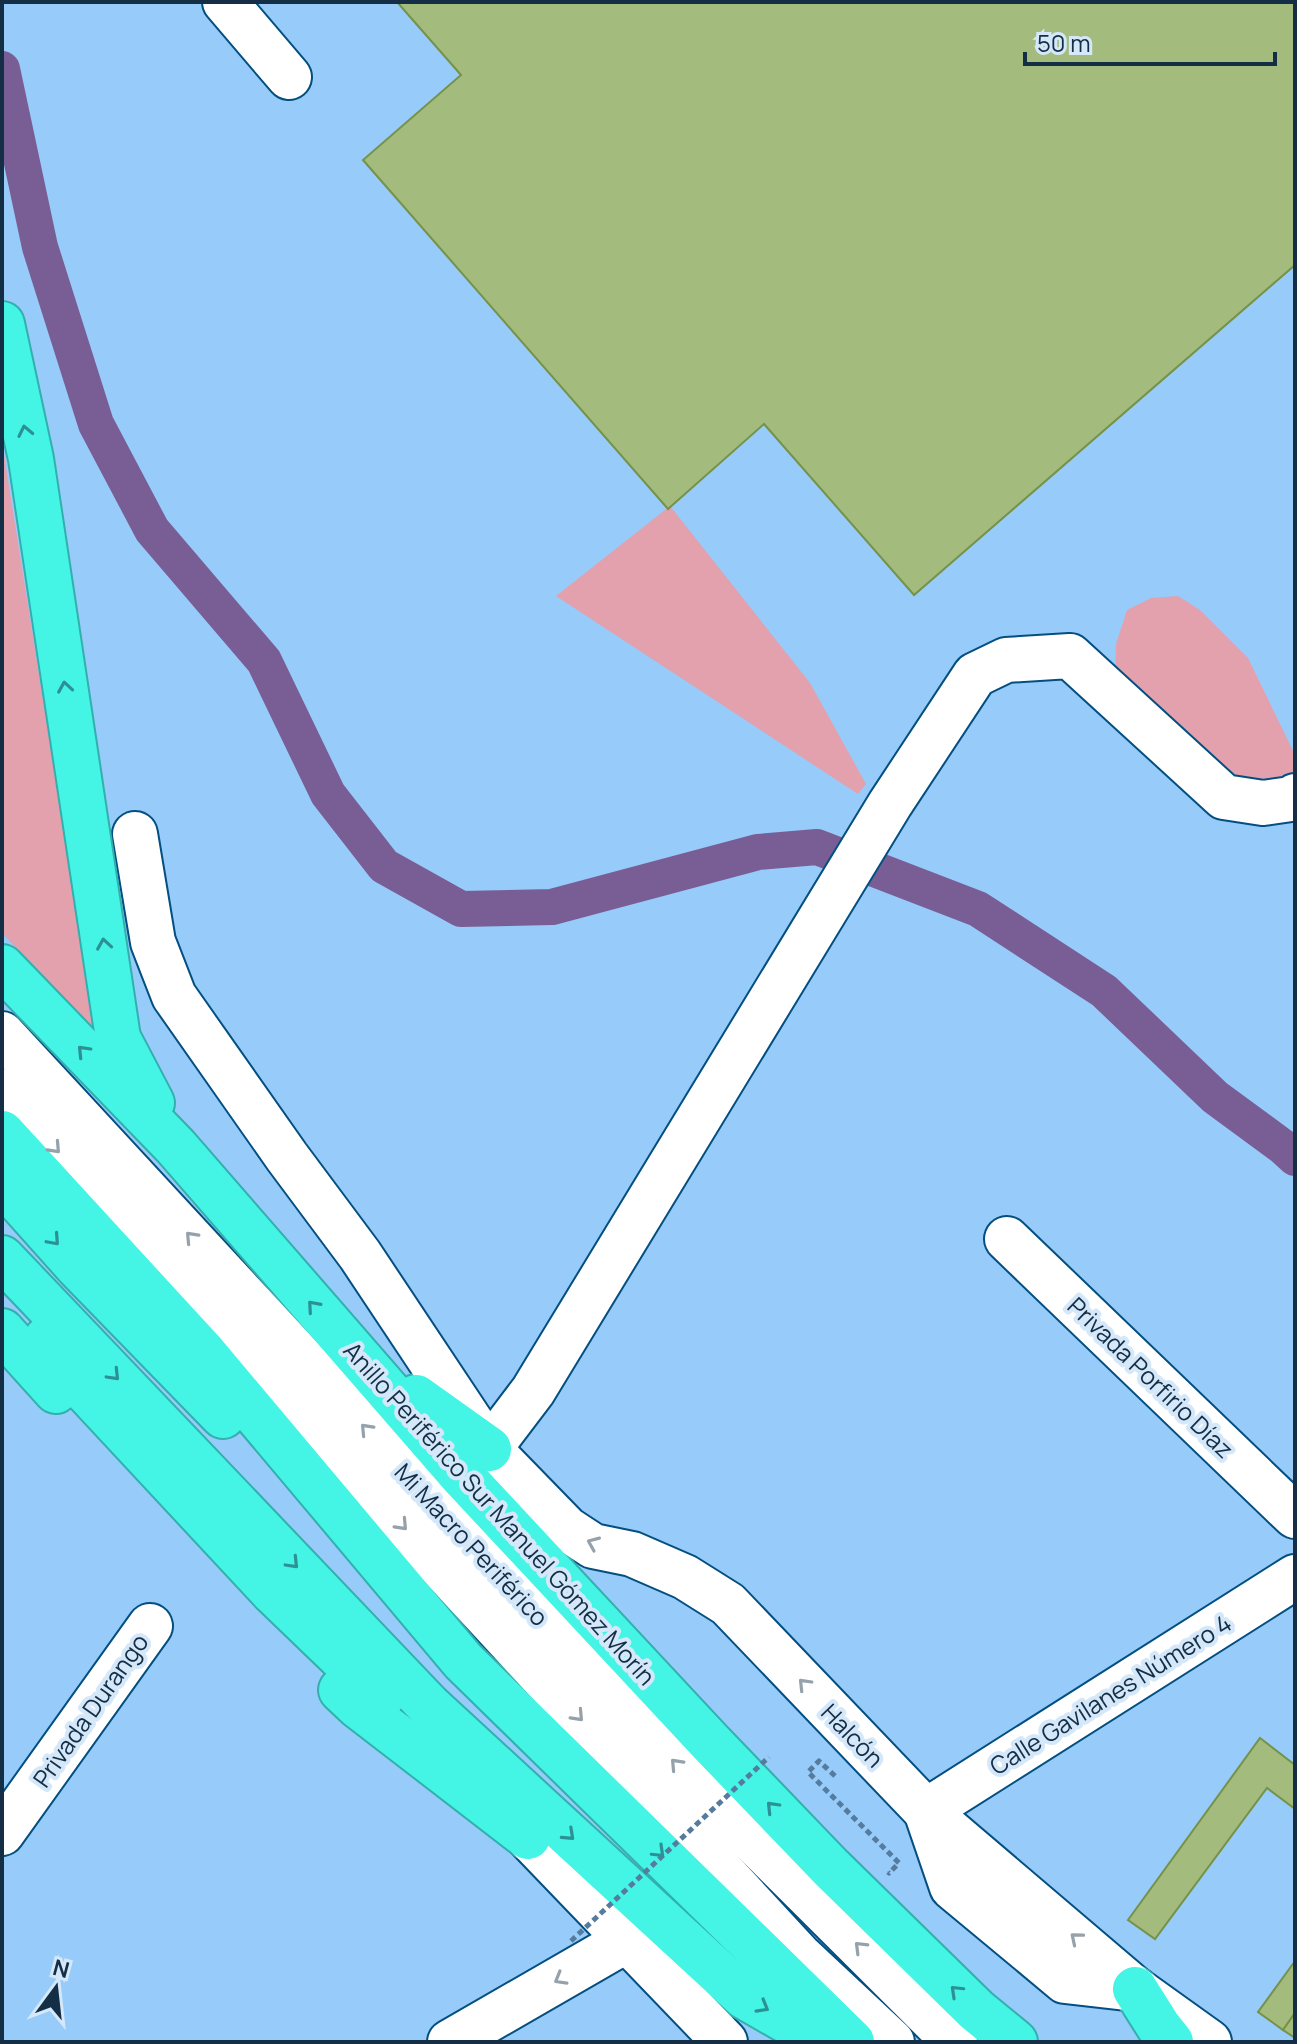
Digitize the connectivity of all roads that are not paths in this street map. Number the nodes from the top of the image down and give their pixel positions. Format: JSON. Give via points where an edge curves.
{"nodes":[{"id":1,"x":225,"y":2,"type":"edge"},
{"id":2,"x":289,"y":77,"type":"dead end"},
{"id":3,"x":2,"y":324,"type":"edge"},
{"id":4,"x":1294,"y":800,"type":"edge"},
{"id":5,"x":135,"y":834,"type":"dead end"},
{"id":6,"x":2,"y":967,"type":"edge"},
{"id":7,"x":2,"y":1034,"type":"edge"},
{"id":8,"x":2,"y":1091,"type":"edge"},
{"id":9,"x":2,"y":1133,"type":"edge"},
{"id":10,"x":176,"y":1147,"type":"junction"},
{"id":11,"x":2,"y":1182,"type":"edge"},
{"id":12,"x":1007,"y":1239,"type":"dead end"},
{"id":13,"x":2,"y":1258,"type":"edge"},
{"id":14,"x":2,"y":1280,"type":"edge"},
{"id":15,"x":2,"y":1331,"type":"edge"},
{"id":16,"x":476,"y":1463,"type":"junction"},
{"id":17,"x":1295,"y":1516,"type":"edge"},
{"id":18,"x":1295,"y":1577,"type":"edge"},
{"id":19,"x":150,"y":1626,"type":"dead end"},
{"id":20,"x":463,"y":1661,"type":"junction"},
{"id":21,"x":429,"y":1706,"type":"junction"},
{"id":22,"x":926,"y":1811,"type":"junction"},
{"id":23,"x":2,"y":1833,"type":"edge"},
{"id":24,"x":528,"y":1837,"type":"junction"},
{"id":25,"x":627,"y":1940,"type":"junction"},
{"id":26,"x":1135,"y":1989,"type":"junction"},
{"id":27,"x":450,"y":2042,"type":"edge"},
{"id":28,"x":725,"y":2042,"type":"edge"},
{"id":29,"x":824,"y":2042,"type":"edge"},
{"id":30,"x":852,"y":2042,"type":"edge"},
{"id":31,"x":892,"y":2042,"type":"edge"},
{"id":32,"x":955,"y":2042,"type":"edge"},
{"id":33,"x":1015,"y":2042,"type":"edge"},
{"id":34,"x":1171,"y":2042,"type":"edge"},
{"id":35,"x":1209,"y":2042,"type":"edge"}],
"edges":[{"from":1,"to":2,"type":"street"},
{"from":10,"to":3,"type":"highway","one_way":true,"via":[[118,1038],[31,459]]},
{"from":4,"to":16,"type":"street","via":[[1263,803],[1224,797],[1070,656],[1006,660],[975,675],[890,804],[533,1391]]},
{"from":5,"to":16,"type":"street","name":"Halcón","via":[[153,942],[174,996],[360,1255]]},
{"from":10,"to":6,"type":"highway","name":"Anillo Periférico Sur Manuel Gómez Morín","one_way":true},
{"from":32,"to":7,"type":"street","name":"Mi Macro Periférico","one_way":true,"via":[[688,1776]]},
{"from":8,"to":31,"type":"street","name":"Mi Macro Periférico","one_way":true,"via":[[799,1955]]},
{"from":9,"to":20,"type":"highway","via":[[204,1353]]},
{"from":16,"to":10,"type":"highway","name":"Anillo Periférico Sur Manuel Gómez Morín","one_way":true,"via":[[355,1353]]},
{"from":11,"to":20,"type":"highway","one_way":true,"via":[[78,1267]]},
{"from":12,"to":17,"type":"street","name":"Privada Porfirio Díaz"},
{"from":13,"to":21,"type":"highway","one_way":true},
{"from":14,"to":24,"type":"highway","via":[[84,1389],[273,1592]]},
{"from":15,"to":24,"type":"highway","via":[[244,1599],[358,1706]]},
{"from":22,"to":16,"type":"street","name":"Halcón","one_way":true,"via":[[728,1604],[685,1577],[632,1554],[593,1546]]},
{"from":33,"to":16,"type":"highway","name":"Anillo Periférico Sur Manuel Gómez Morín","one_way":true,"via":[[831,1868],[710,1742]]},
{"from":18,"to":22,"type":"street","name":"Calle Gavilanes Número 4"},
{"from":19,"to":23,"type":"street","name":"Privada Durango"},
{"from":20,"to":30,"type":"highway","one_way":true},
{"from":21,"to":24,"type":"highway"},
{"from":21,"to":29,"type":"highway","one_way":true,"via":[[745,1997]]},
{"from":26,"to":22,"type":"street","one_way":true,"via":[[1065,1981],[952,1887]]},
{"from":24,"to":25,"type":"street"},
{"from":25,"to":27,"type":"street","one_way":true},
{"from":25,"to":28,"type":"street"},
{"from":26,"to":34,"type":"highway"},
{"from":26,"to":35,"type":"street"}]}
